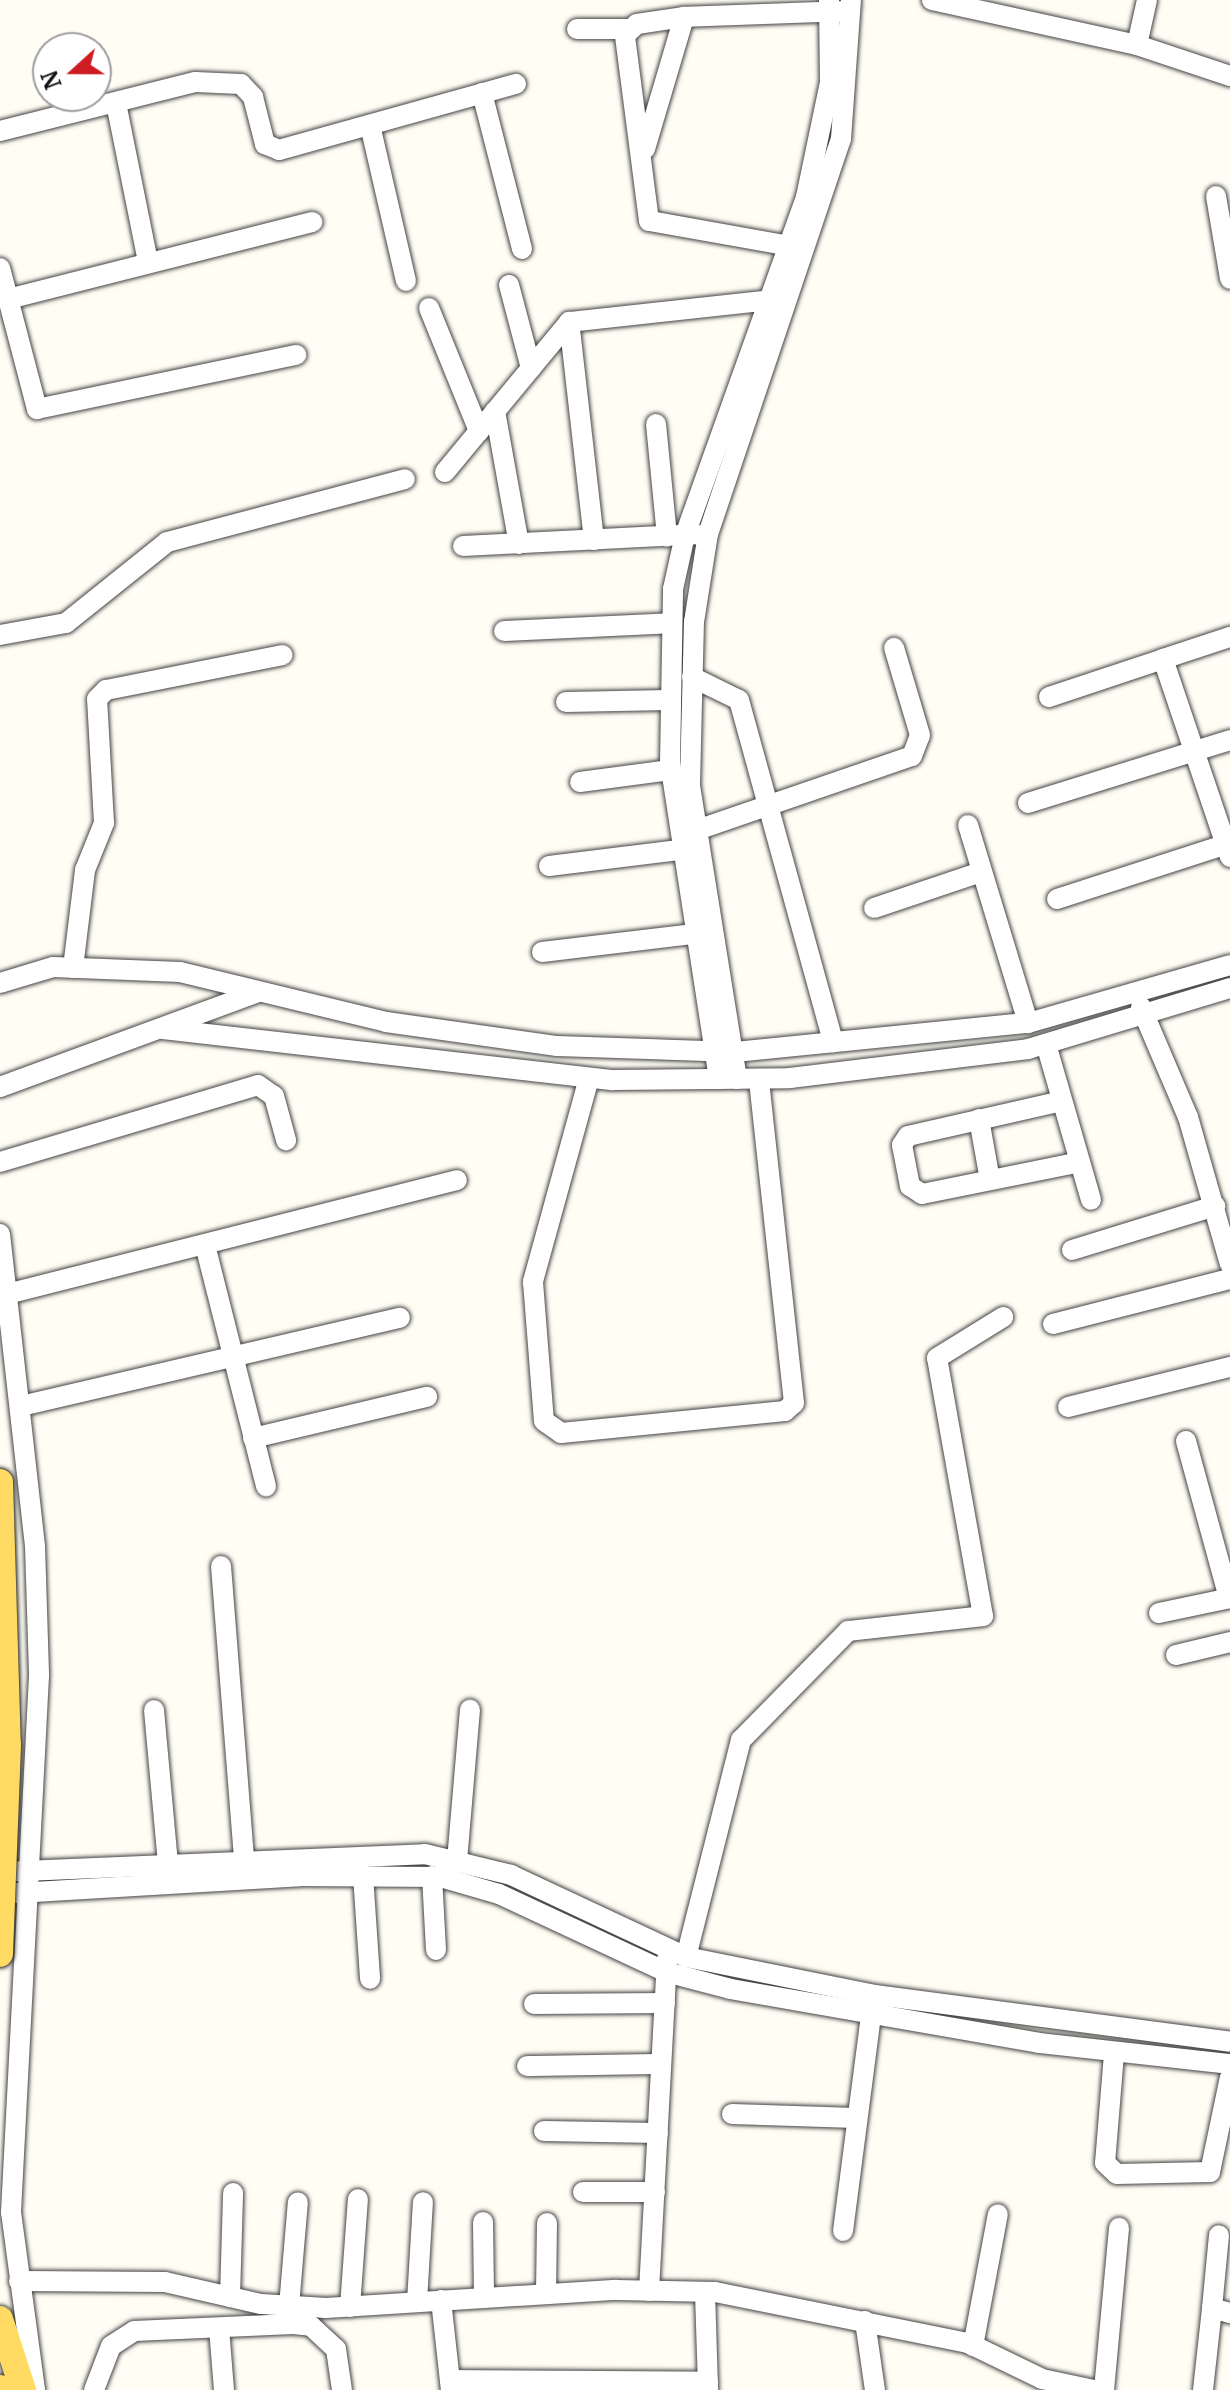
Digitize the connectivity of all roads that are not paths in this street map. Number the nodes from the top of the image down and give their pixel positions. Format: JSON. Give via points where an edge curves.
{"nodes":[{"id":1,"x":932,"y":0,"type":"edge"},
{"id":2,"x":1147,"y":0,"type":"edge"},
{"id":3,"x":841,"y":6,"type":"edge"},
{"id":4,"x":1008,"y":6,"type":"edge"},
{"id":5,"x":684,"y":17,"type":"junction"},
{"id":6,"x":577,"y":29,"type":"dead end"},
{"id":7,"x":627,"y":29,"type":"junction"},
{"id":8,"x":1137,"y":45,"type":"junction"},
{"id":9,"x":1230,"y":76,"type":"edge"},
{"id":10,"x":516,"y":84,"type":"dead end"},
{"id":11,"x":482,"y":93,"type":"junction"},
{"id":12,"x":116,"y":103,"type":"junction"},
{"id":13,"x":370,"y":125,"type":"junction"},
{"id":14,"x":0,"y":131,"type":"edge"},
{"id":15,"x":643,"y":156,"type":"junction"},
{"id":16,"x":1216,"y":196,"type":"dead end"},
{"id":17,"x":312,"y":222,"type":"dead end"},
{"id":18,"x":790,"y":246,"type":"junction"},
{"id":19,"x":522,"y":249,"type":"dead end"},
{"id":20,"x":148,"y":261,"type":"junction"},
{"id":21,"x":0,"y":268,"type":"edge"},
{"id":22,"x":1230,"y":279,"type":"edge"},
{"id":23,"x":406,"y":281,"type":"dead end"},
{"id":24,"x":509,"y":285,"type":"dead end"},
{"id":25,"x":8,"y":299,"type":"junction"},
{"id":26,"x":772,"y":300,"type":"junction"},
{"id":27,"x":429,"y":308,"type":"dead end"},
{"id":28,"x":569,"y":322,"type":"junction"},
{"id":29,"x":296,"y":355,"type":"dead end"},
{"id":30,"x":531,"y":368,"type":"junction"},
{"id":31,"x":495,"y":411,"type":"junction"},
{"id":32,"x":656,"y":424,"type":"dead end"},
{"id":33,"x":479,"y":431,"type":"junction"},
{"id":34,"x":445,"y":472,"type":"dead end"},
{"id":35,"x":405,"y":479,"type":"dead end"},
{"id":36,"x":708,"y":534,"type":"junction"},
{"id":37,"x":676,"y":536,"type":"junction"},
{"id":38,"x":594,"y":540,"type":"junction"},
{"id":39,"x":519,"y":544,"type":"junction"},
{"id":40,"x":463,"y":546,"type":"dead end"},
{"id":41,"x":671,"y":623,"type":"junction"},
{"id":42,"x":504,"y":631,"type":"dead end"},
{"id":43,"x":0,"y":635,"type":"edge"},
{"id":44,"x":1230,"y":637,"type":"edge"},
{"id":45,"x":894,"y":648,"type":"dead end"},
{"id":46,"x":283,"y":655,"type":"dead end"},
{"id":47,"x":1163,"y":659,"type":"junction"},
{"id":48,"x":692,"y":677,"type":"junction"},
{"id":49,"x":1049,"y":697,"type":"dead end"},
{"id":50,"x":668,"y":700,"type":"junction"},
{"id":51,"x":566,"y":702,"type":"dead end"},
{"id":52,"x":1230,"y":740,"type":"edge"},
{"id":53,"x":1194,"y":751,"type":"junction"},
{"id":54,"x":670,"y":770,"type":"junction"},
{"id":55,"x":580,"y":782,"type":"dead end"},
{"id":56,"x":1028,"y":803,"type":"dead end"},
{"id":57,"x":771,"y":806,"type":"junction"},
{"id":58,"x":968,"y":825,"type":"dead end"},
{"id":59,"x":697,"y":830,"type":"junction"},
{"id":60,"x":1229,"y":848,"type":"edge"},
{"id":61,"x":679,"y":850,"type":"junction"},
{"id":62,"x":549,"y":866,"type":"dead end"},
{"id":63,"x":981,"y":872,"type":"junction"},
{"id":64,"x":1057,"y":899,"type":"dead end"},
{"id":65,"x":874,"y":908,"type":"dead end"},
{"id":66,"x":692,"y":934,"type":"junction"},
{"id":67,"x":542,"y":952,"type":"dead end"},
{"id":68,"x":1230,"y":965,"type":"edge"},
{"id":69,"x":73,"y":968,"type":"junction"},
{"id":70,"x":0,"y":983,"type":"edge"},
{"id":71,"x":1230,"y":988,"type":"edge"},
{"id":72,"x":261,"y":991,"type":"junction"},
{"id":73,"x":1135,"y":995,"type":"junction"},
{"id":74,"x":1145,"y":1017,"type":"junction"},
{"id":75,"x":392,"y":1023,"type":"junction"},
{"id":76,"x":1028,"y":1023,"type":"junction"},
{"id":77,"x":163,"y":1029,"type":"junction"},
{"id":78,"x":833,"y":1042,"type":"junction"},
{"id":79,"x":1046,"y":1044,"type":"junction"},
{"id":80,"x":714,"y":1050,"type":"junction"},
{"id":81,"x":388,"y":1052,"type":"junction"},
{"id":82,"x":735,"y":1052,"type":"junction"},
{"id":83,"x":589,"y":1078,"type":"junction"},
{"id":84,"x":728,"y":1079,"type":"junction"},
{"id":85,"x":759,"y":1079,"type":"junction"},
{"id":86,"x":0,"y":1087,"type":"edge"},
{"id":87,"x":1062,"y":1101,"type":"junction"},
{"id":88,"x":979,"y":1119,"type":"junction"},
{"id":89,"x":286,"y":1140,"type":"dead end"},
{"id":90,"x":0,"y":1162,"type":"edge"},
{"id":91,"x":1080,"y":1162,"type":"junction"},
{"id":92,"x":457,"y":1180,"type":"dead end"},
{"id":93,"x":990,"y":1180,"type":"junction"},
{"id":94,"x":1091,"y":1200,"type":"dead end"},
{"id":95,"x":1215,"y":1206,"type":"junction"},
{"id":96,"x":0,"y":1234,"type":"edge"},
{"id":97,"x":205,"y":1245,"type":"junction"},
{"id":98,"x":1072,"y":1250,"type":"dead end"},
{"id":99,"x":1230,"y":1264,"type":"edge"},
{"id":100,"x":1230,"y":1279,"type":"edge"},
{"id":101,"x":7,"y":1294,"type":"junction"},
{"id":102,"x":1003,"y":1317,"type":"dead end"},
{"id":103,"x":400,"y":1318,"type":"dead end"},
{"id":104,"x":1053,"y":1324,"type":"dead end"},
{"id":105,"x":233,"y":1359,"type":"junction"},
{"id":106,"x":1230,"y":1367,"type":"edge"},
{"id":107,"x":427,"y":1397,"type":"dead end"},
{"id":108,"x":21,"y":1406,"type":"junction"},
{"id":109,"x":1068,"y":1407,"type":"dead end"},
{"id":110,"x":253,"y":1438,"type":"junction"},
{"id":111,"x":1186,"y":1441,"type":"dead end"},
{"id":112,"x":0,"y":1482,"type":"edge"},
{"id":113,"x":266,"y":1486,"type":"dead end"},
{"id":114,"x":221,"y":1566,"type":"dead end"},
{"id":115,"x":1229,"y":1598,"type":"edge"},
{"id":116,"x":1159,"y":1613,"type":"dead end"},
{"id":117,"x":1230,"y":1642,"type":"edge"},
{"id":118,"x":1176,"y":1655,"type":"dead end"},
{"id":119,"x":154,"y":1710,"type":"dead end"},
{"id":120,"x":470,"y":1710,"type":"dead end"},
{"id":121,"x":244,"y":1859,"type":"junction"},
{"id":122,"x":457,"y":1861,"type":"junction"},
{"id":123,"x":168,"y":1864,"type":"junction"},
{"id":124,"x":0,"y":1872,"type":"edge"},
{"id":125,"x":363,"y":1875,"type":"junction"},
{"id":126,"x":432,"y":1876,"type":"junction"},
{"id":127,"x":27,"y":1883,"type":"junction"},
{"id":128,"x":0,"y":1894,"type":"edge"},
{"id":129,"x":436,"y":1950,"type":"dead end"},
{"id":130,"x":0,"y":1954,"type":"edge"},
{"id":131,"x":673,"y":1960,"type":"junction"},
{"id":132,"x":370,"y":1979,"type":"dead end"},
{"id":133,"x":665,"y":2003,"type":"junction"},
{"id":134,"x":534,"y":2004,"type":"dead end"},
{"id":135,"x":871,"y":2015,"type":"junction"},
{"id":136,"x":1230,"y":2042,"type":"edge"},
{"id":137,"x":1114,"y":2054,"type":"junction"},
{"id":138,"x":661,"y":2064,"type":"junction"},
{"id":139,"x":1230,"y":2064,"type":"edge"},
{"id":140,"x":527,"y":2066,"type":"dead end"},
{"id":141,"x":1230,"y":2077,"type":"edge"},
{"id":142,"x":732,"y":2114,"type":"dead end"},
{"id":143,"x":856,"y":2118,"type":"junction"},
{"id":144,"x":544,"y":2131,"type":"dead end"},
{"id":145,"x":658,"y":2133,"type":"junction"},
{"id":146,"x":583,"y":2192,"type":"dead end"},
{"id":147,"x":655,"y":2192,"type":"junction"},
{"id":148,"x":233,"y":2193,"type":"dead end"},
{"id":149,"x":358,"y":2199,"type":"dead end"},
{"id":150,"x":298,"y":2202,"type":"dead end"},
{"id":151,"x":423,"y":2202,"type":"dead end"},
{"id":152,"x":998,"y":2214,"type":"dead end"},
{"id":153,"x":483,"y":2222,"type":"dead end"},
{"id":154,"x":547,"y":2223,"type":"dead end"},
{"id":155,"x":1119,"y":2228,"type":"dead end"},
{"id":156,"x":843,"y":2231,"type":"dead end"},
{"id":157,"x":1219,"y":2235,"type":"dead end"},
{"id":158,"x":19,"y":2281,"type":"junction"},
{"id":159,"x":649,"y":2291,"type":"junction"},
{"id":160,"x":705,"y":2292,"type":"junction"},
{"id":161,"x":546,"y":2294,"type":"junction"},
{"id":162,"x":230,"y":2297,"type":"junction"},
{"id":163,"x":484,"y":2298,"type":"junction"},
{"id":164,"x":441,"y":2300,"type":"junction"},
{"id":165,"x":417,"y":2302,"type":"junction"},
{"id":166,"x":289,"y":2306,"type":"junction"},
{"id":167,"x":350,"y":2307,"type":"junction"},
{"id":168,"x":1221,"y":2310,"type":"edge"},
{"id":169,"x":0,"y":2319,"type":"edge"},
{"id":170,"x":865,"y":2321,"type":"junction"},
{"id":171,"x":219,"y":2328,"type":"junction"},
{"id":172,"x":973,"y":2346,"type":"junction"},
{"id":173,"x":1042,"y":2384,"type":"edge"},
{"id":174,"x":450,"y":2385,"type":"edge"},
{"id":175,"x":708,"y":2386,"type":"edge"},
{"id":176,"x":23,"y":2390,"type":"edge"},
{"id":177,"x":35,"y":2390,"type":"edge"},
{"id":178,"x":94,"y":2390,"type":"edge"},
{"id":179,"x":224,"y":2390,"type":"edge"},
{"id":180,"x":342,"y":2390,"type":"edge"},
{"id":181,"x":875,"y":2390,"type":"edge"},
{"id":182,"x":1094,"y":2390,"type":"edge"},
{"id":183,"x":1104,"y":2390,"type":"edge"},
{"id":184,"x":1203,"y":2390,"type":"edge"}],
"edges":[{"from":1,"to":4,"type":"street"},
{"from":2,"to":8,"type":"street"},
{"from":3,"to":5,"type":"street"},
{"from":3,"to":18,"type":"street","via":[[828,99]]},
{"from":3,"to":36,"type":"street","via":[[848,97],[824,204]]},
{"from":4,"to":8,"type":"street"},
{"from":5,"to":7,"type":"street"},
{"from":5,"to":15,"type":"street"},
{"from":6,"to":7,"type":"street"},
{"from":7,"to":15,"type":"street"},
{"from":8,"to":9,"type":"street"},
{"from":10,"to":11,"type":"street"},
{"from":11,"to":13,"type":"street"},
{"from":11,"to":19,"type":"street"},
{"from":12,"to":13,"type":"street","via":[[195,82],[241,84],[253,97],[265,144],[279,150]]},
{"from":12,"to":14,"type":"street"},
{"from":12,"to":20,"type":"street"},
{"from":13,"to":23,"type":"street"},
{"from":15,"to":18,"type":"street","via":[[652,226]]},
{"from":16,"to":22,"type":"street"},
{"from":17,"to":20,"type":"street"},
{"from":18,"to":26,"type":"street"},
{"from":20,"to":25,"type":"street"},
{"from":21,"to":25,"type":"street"},
{"from":24,"to":30,"type":"street"},
{"from":25,"to":29,"type":"street","via":[[29,400],[47,412]]},
{"from":26,"to":28,"type":"street"},
{"from":26,"to":37,"type":"street"},
{"from":27,"to":33,"type":"street"},
{"from":28,"to":30,"type":"street"},
{"from":28,"to":38,"type":"street"},
{"from":30,"to":31,"type":"street"},
{"from":31,"to":33,"type":"street"},
{"from":31,"to":39,"type":"street"},
{"from":32,"to":37,"type":"street"},
{"from":33,"to":34,"type":"street"},
{"from":35,"to":43,"type":"street","via":[[167,542],[66,623]]},
{"from":36,"to":37,"type":"street"},
{"from":36,"to":48,"type":"street"},
{"from":37,"to":38,"type":"street"},
{"from":37,"to":41,"type":"street"},
{"from":38,"to":39,"type":"street"},
{"from":39,"to":40,"type":"street"},
{"from":41,"to":42,"type":"street"},
{"from":41,"to":50,"type":"street"},
{"from":44,"to":47,"type":"street"},
{"from":45,"to":57,"type":"street","via":[[918,750]]},
{"from":46,"to":69,"type":"street","via":[[106,690],[97,699],[104,823],[85,870]]},
{"from":47,"to":49,"type":"street"},
{"from":47,"to":53,"type":"street"},
{"from":48,"to":57,"type":"street","via":[[737,696]]},
{"from":48,"to":59,"type":"street"},
{"from":50,"to":51,"type":"street"},
{"from":50,"to":54,"type":"street"},
{"from":52,"to":53,"type":"street"},
{"from":53,"to":56,"type":"street"},
{"from":53,"to":60,"type":"street"},
{"from":54,"to":55,"type":"street"},
{"from":54,"to":61,"type":"street"},
{"from":57,"to":59,"type":"street"},
{"from":57,"to":78,"type":"street"},
{"from":58,"to":63,"type":"street"},
{"from":59,"to":82,"type":"street"},
{"from":60,"to":64,"type":"street"},
{"from":61,"to":62,"type":"street"},
{"from":61,"to":66,"type":"street"},
{"from":63,"to":65,"type":"street"},
{"from":63,"to":76,"type":"street"},
{"from":66,"to":67,"type":"street"},
{"from":66,"to":80,"type":"street"},
{"from":68,"to":73,"type":"street"},
{"from":69,"to":70,"type":"street"},
{"from":69,"to":72,"type":"street","via":[[180,972]]},
{"from":71,"to":74,"type":"street"},
{"from":72,"to":75,"type":"street"},
{"from":72,"to":77,"type":"street","via":[[214,1003]]},
{"from":73,"to":74,"type":"street"},
{"from":73,"to":76,"type":"street"},
{"from":74,"to":79,"type":"street"},
{"from":74,"to":95,"type":"street"},
{"from":75,"to":80,"type":"street","via":[[557,1046]]},
{"from":75,"to":81,"type":"street"},
{"from":76,"to":78,"type":"street"},
{"from":77,"to":81,"type":"street"},
{"from":77,"to":86,"type":"street"},
{"from":78,"to":82,"type":"street"},
{"from":79,"to":85,"type":"street"},
{"from":79,"to":87,"type":"street"},
{"from":80,"to":82,"type":"street"},
{"from":80,"to":84,"type":"street"},
{"from":81,"to":83,"type":"street"},
{"from":82,"to":84,"type":"street"},
{"from":83,"to":84,"type":"street"},
{"from":83,"to":85,"type":"street","via":[[533,1282],[544,1421],[561,1433],[785,1411],[794,1403]]},
{"from":84,"to":85,"type":"street"},
{"from":87,"to":88,"type":"street"},
{"from":87,"to":91,"type":"street"},
{"from":88,"to":93,"type":"street"},
{"from":88,"to":93,"type":"street","via":[[908,1136],[902,1152],[915,1192]]},
{"from":89,"to":90,"type":"street","via":[[274,1096],[258,1085]]},
{"from":91,"to":93,"type":"street"},
{"from":91,"to":94,"type":"street"},
{"from":92,"to":97,"type":"street"},
{"from":95,"to":98,"type":"street"},
{"from":95,"to":99,"type":"street"},
{"from":96,"to":101,"type":"street"},
{"from":97,"to":101,"type":"street"},
{"from":97,"to":105,"type":"street"},
{"from":100,"to":104,"type":"street"},
{"from":101,"to":108,"type":"street"},
{"from":102,"to":131,"type":"street","via":[[937,1358],[983,1616],[848,1631],[741,1740]]},
{"from":103,"to":105,"type":"street"},
{"from":105,"to":108,"type":"street"},
{"from":105,"to":110,"type":"street"},
{"from":106,"to":109,"type":"street"},
{"from":107,"to":110,"type":"street"},
{"from":108,"to":127,"type":"street","via":[[39,1676]]},
{"from":110,"to":113,"type":"street"},
{"from":111,"to":115,"type":"street"},
{"from":112,"to":130,"type":"main road","bridge":true,"via":[[8,1745]]},
{"from":114,"to":121,"type":"street"},
{"from":115,"to":116,"type":"street"},
{"from":117,"to":118,"type":"street"},
{"from":119,"to":123,"type":"street"},
{"from":120,"to":122,"type":"street"},
{"from":121,"to":122,"type":"street","via":[[412,1853]]},
{"from":121,"to":123,"type":"street"},
{"from":122,"to":131,"type":"street","via":[[523,1880]]},
{"from":123,"to":127,"type":"street"},
{"from":124,"to":127,"type":"street"},
{"from":125,"to":126,"type":"street"},
{"from":125,"to":127,"type":"street"},
{"from":125,"to":132,"type":"street"},
{"from":126,"to":129,"type":"street"},
{"from":126,"to":131,"type":"street","via":[[499,1894]]},
{"from":127,"to":128,"type":"street"},
{"from":127,"to":158,"type":"street","via":[[11,2212]]},
{"from":131,"to":133,"type":"street"},
{"from":131,"to":135,"type":"street"},
{"from":131,"to":136,"type":"street","via":[[890,1997]]},
{"from":133,"to":134,"type":"street"},
{"from":133,"to":138,"type":"street"},
{"from":135,"to":137,"type":"street"},
{"from":135,"to":143,"type":"street"},
{"from":137,"to":139,"type":"street"},
{"from":137,"to":141,"type":"street","via":[[1105,2163],[1117,2174],[1210,2172]]},
{"from":138,"to":140,"type":"street"},
{"from":138,"to":145,"type":"street"},
{"from":142,"to":143,"type":"street"},
{"from":143,"to":156,"type":"street"},
{"from":144,"to":145,"type":"street"},
{"from":145,"to":147,"type":"street"},
{"from":146,"to":147,"type":"street"},
{"from":147,"to":159,"type":"street"},
{"from":148,"to":162,"type":"street"},
{"from":149,"to":167,"type":"street"},
{"from":150,"to":166,"type":"street"},
{"from":151,"to":165,"type":"street"},
{"from":152,"to":172,"type":"street"},
{"from":153,"to":163,"type":"street"},
{"from":154,"to":161,"type":"street"},
{"from":155,"to":183,"type":"street"},
{"from":157,"to":168,"type":"street"},
{"from":158,"to":162,"type":"street","via":[[165,2282]]},
{"from":158,"to":177,"type":"street"},
{"from":159,"to":160,"type":"street"},
{"from":159,"to":161,"type":"street"},
{"from":160,"to":170,"type":"street"},
{"from":160,"to":175,"type":"street"},
{"from":161,"to":163,"type":"street"},
{"from":162,"to":166,"type":"street"},
{"from":163,"to":164,"type":"street"},
{"from":164,"to":165,"type":"street"},
{"from":164,"to":174,"type":"street"},
{"from":165,"to":167,"type":"street"},
{"from":166,"to":167,"type":"street"},
{"from":168,"to":184,"type":"street"},
{"from":169,"to":176,"type":"main road"},
{"from":170,"to":172,"type":"street"},
{"from":170,"to":181,"type":"street"},
{"from":171,"to":178,"type":"street","via":[[134,2331],[111,2346]]},
{"from":171,"to":179,"type":"street"},
{"from":171,"to":180,"type":"street","via":[[311,2326],[336,2349]]},
{"from":172,"to":173,"type":"street"},
{"from":173,"to":182,"type":"street"},
{"from":174,"to":175,"type":"street"}]}
